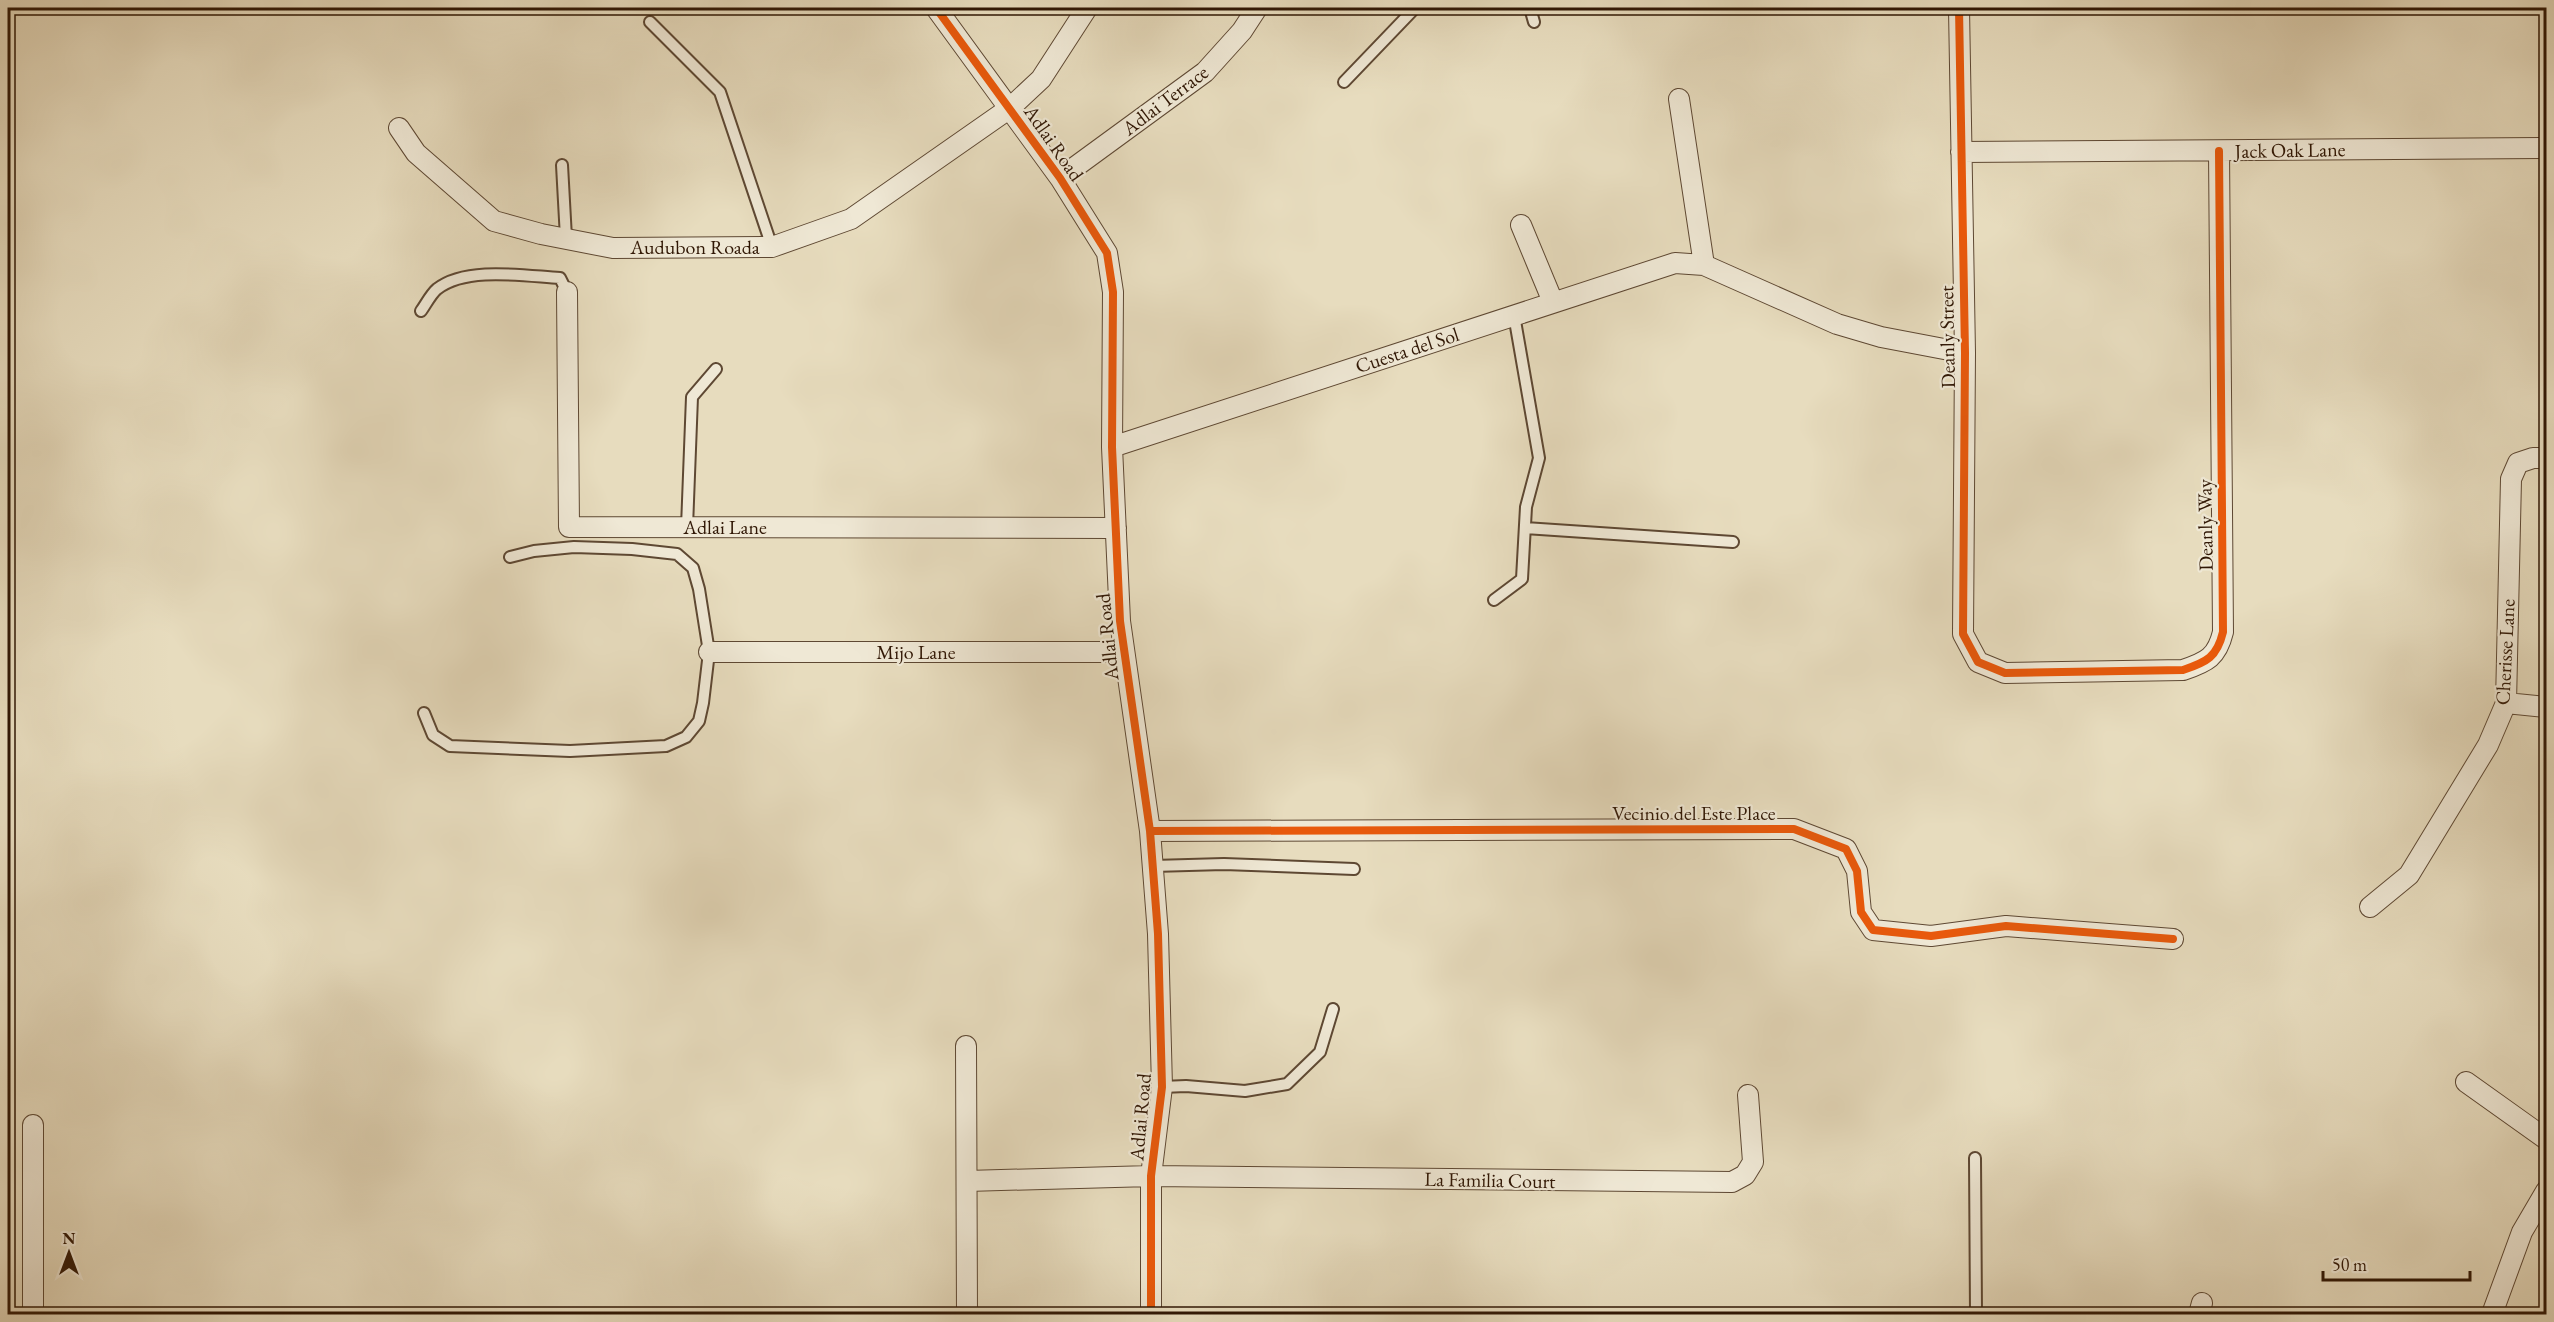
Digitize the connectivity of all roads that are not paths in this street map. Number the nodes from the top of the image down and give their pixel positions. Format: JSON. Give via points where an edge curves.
{"nodes":[{"id":1,"x":936,"y":8,"type":"edge"},
{"id":2,"x":1087,"y":8,"type":"edge"},
{"id":3,"x":1257,"y":8,"type":"edge"},
{"id":4,"x":1415,"y":8,"type":"edge"},
{"id":5,"x":1530,"y":8,"type":"edge"},
{"id":6,"x":1959,"y":8,"type":"edge"},
{"id":7,"x":650,"y":22,"type":"dead end"},
{"id":8,"x":1534,"y":22,"type":"dead end"},
{"id":9,"x":1344,"y":82,"type":"dead end"},
{"id":10,"x":1679,"y":99,"type":"dead end"},
{"id":11,"x":1010,"y":108,"type":"junction"},
{"id":12,"x":399,"y":128,"type":"dead end"},
{"id":13,"x":2547,"y":148,"type":"edge"},
{"id":14,"x":2218,"y":151,"type":"junction"},
{"id":15,"x":1960,"y":152,"type":"junction"},
{"id":16,"x":562,"y":165,"type":"dead end"},
{"id":17,"x":1060,"y":178,"type":"junction"},
{"id":18,"x":1521,"y":225,"type":"dead end"},
{"id":19,"x":566,"y":238,"type":"junction"},
{"id":20,"x":772,"y":247,"type":"junction"},
{"id":21,"x":1704,"y":265,"type":"junction"},
{"id":22,"x":567,"y":292,"type":"joint"},
{"id":23,"x":1553,"y":302,"type":"junction"},
{"id":24,"x":421,"y":311,"type":"dead end"},
{"id":25,"x":1514,"y":315,"type":"junction"},
{"id":26,"x":1965,"y":353,"type":"junction"},
{"id":27,"x":716,"y":369,"type":"dead end"},
{"id":28,"x":1112,"y":447,"type":"junction"},
{"id":29,"x":2547,"y":458,"type":"edge"},
{"id":30,"x":687,"y":527,"type":"junction"},
{"id":31,"x":1116,"y":528,"type":"junction"},
{"id":32,"x":1525,"y":528,"type":"junction"},
{"id":33,"x":1733,"y":542,"type":"dead end"},
{"id":34,"x":510,"y":557,"type":"dead end"},
{"id":35,"x":1494,"y":600,"type":"dead end"},
{"id":36,"x":709,"y":652,"type":"junction"},
{"id":37,"x":1123,"y":652,"type":"junction"},
{"id":38,"x":1978,"y":662,"type":"joint"},
{"id":39,"x":2506,"y":703,"type":"junction"},
{"id":40,"x":2547,"y":707,"type":"edge"},
{"id":41,"x":424,"y":713,"type":"dead end"},
{"id":42,"x":1150,"y":831,"type":"junction"},
{"id":43,"x":1153,"y":866,"type":"junction"},
{"id":44,"x":1354,"y":869,"type":"dead end"},
{"id":45,"x":2370,"y":907,"type":"dead end"},
{"id":46,"x":2173,"y":939,"type":"dead end"},
{"id":47,"x":1333,"y":1009,"type":"dead end"},
{"id":48,"x":966,"y":1046,"type":"dead end"},
{"id":49,"x":2466,"y":1082,"type":"dead end"},
{"id":50,"x":1162,"y":1087,"type":"junction"},
{"id":51,"x":1748,"y":1095,"type":"dead end"},
{"id":52,"x":33,"y":1125,"type":"dead end"},
{"id":53,"x":2547,"y":1138,"type":"edge"},
{"id":54,"x":1975,"y":1158,"type":"dead end"},
{"id":55,"x":1151,"y":1176,"type":"junction"},
{"id":56,"x":967,"y":1181,"type":"junction"},
{"id":57,"x":2547,"y":1191,"type":"edge"},
{"id":58,"x":33,"y":1314,"type":"edge"},
{"id":59,"x":967,"y":1314,"type":"edge"},
{"id":60,"x":1151,"y":1314,"type":"edge"},
{"id":61,"x":1976,"y":1314,"type":"edge"},
{"id":62,"x":2492,"y":1314,"type":"edge"}],
"edges":[{"from":1,"to":11,"type":"street","name":"Adlai Road"},
{"from":2,"to":11,"type":"street","name":"Audubon Roada","via":[[1041,79]]},
{"from":3,"to":17,"type":"street","name":"Adlai Terrace","via":[[1205,72]]},
{"from":4,"to":9,"type":"lane"},
{"from":5,"to":8,"type":"lane"},
{"from":6,"to":15,"type":"street","name":"Deanly Street"},
{"from":7,"to":20,"type":"lane","via":[[720,93]]},
{"from":10,"to":21,"type":"street"},
{"from":11,"to":17,"type":"street","name":"Adlai Road"},
{"from":11,"to":20,"type":"street","name":"Audubon Roada","via":[[851,219]]},
{"from":12,"to":19,"type":"street","name":"Audubon Roada","via":[[416,153],[494,221]]},
{"from":13,"to":14,"type":"street","name":"Jack Oak Lane"},
{"from":14,"to":15,"type":"street","name":"Jack Oak Lane"},
{"from":14,"to":38,"type":"street","name":"Deanly Way","via":[[2223,620],[2219,649],[2202,664],[2183,670],[2005,673]]},
{"from":15,"to":26,"type":"street","name":"Deanly Street"},
{"from":16,"to":19,"type":"lane"},
{"from":17,"to":28,"type":"street","name":"Adlai Road","via":[[1107,253],[1113,292]]},
{"from":18,"to":23,"type":"street"},
{"from":19,"to":20,"type":"street","name":"Audubon Roada","via":[[612,248]]},
{"from":21,"to":23,"type":"street","name":"Cuesta del Sol","via":[[1675,263]]},
{"from":21,"to":26,"type":"street","name":"Cuesta del Sol","via":[[1837,324]]},
{"from":22,"to":24,"type":"lane","via":[[560,278],[456,278],[436,289]]},
{"from":22,"to":30,"type":"street","name":"Adlai Lane","via":[[569,527]]},
{"from":23,"to":25,"type":"street","name":"Cuesta del Sol"},
{"from":25,"to":28,"type":"street","name":"Cuesta del Sol"},
{"from":25,"to":32,"type":"lane","via":[[1539,458]]},
{"from":26,"to":38,"type":"street","name":"Deanly Street","via":[[1963,634]]},
{"from":27,"to":30,"type":"lane","via":[[692,397]]},
{"from":28,"to":31,"type":"street","name":"Adlai Road"},
{"from":29,"to":39,"type":"street","name":"Cherisse Lane","via":[[2518,463],[2511,479]]},
{"from":30,"to":31,"type":"street","name":"Adlai Lane"},
{"from":31,"to":37,"type":"street","name":"Adlai Road"},
{"from":32,"to":33,"type":"lane"},
{"from":32,"to":35,"type":"lane","via":[[1522,579]]},
{"from":34,"to":36,"type":"lane","via":[[573,548],[677,554],[693,568]]},
{"from":36,"to":37,"type":"street","name":"Mijo Lane"},
{"from":36,"to":41,"type":"lane","via":[[699,721],[686,736],[666,746],[570,751],[460,748],[433,735]]},
{"from":37,"to":42,"type":"street","name":"Adlai Road"},
{"from":39,"to":40,"type":"street"},
{"from":39,"to":45,"type":"street","name":"Cherisse Lane","via":[[2488,745],[2409,874]]},
{"from":42,"to":43,"type":"street","name":"Adlai Road"},
{"from":42,"to":46,"type":"street","name":"Vecinio del Este Place","via":[[1794,829],[1846,849],[1857,871],[1861,912],[1873,930],[1931,936],[2006,926]]},
{"from":43,"to":44,"type":"lane","via":[[1224,864]]},
{"from":43,"to":50,"type":"street","name":"Adlai Road"},
{"from":47,"to":50,"type":"lane","via":[[1320,1052],[1287,1084],[1245,1091]]},
{"from":48,"to":56,"type":"street"},
{"from":49,"to":53,"type":"street"},
{"from":50,"to":55,"type":"street","name":"Adlai Road"},
{"from":51,"to":55,"type":"street","name":"La Familia Court","via":[[1753,1162],[1745,1175],[1732,1182]]},
{"from":52,"to":58,"type":"street"},
{"from":54,"to":61,"type":"lane"},
{"from":55,"to":56,"type":"street"},
{"from":55,"to":60,"type":"street","name":"Adlai Road"},
{"from":56,"to":59,"type":"street"},
{"from":57,"to":62,"type":"street","via":[[2522,1232]]}]}
